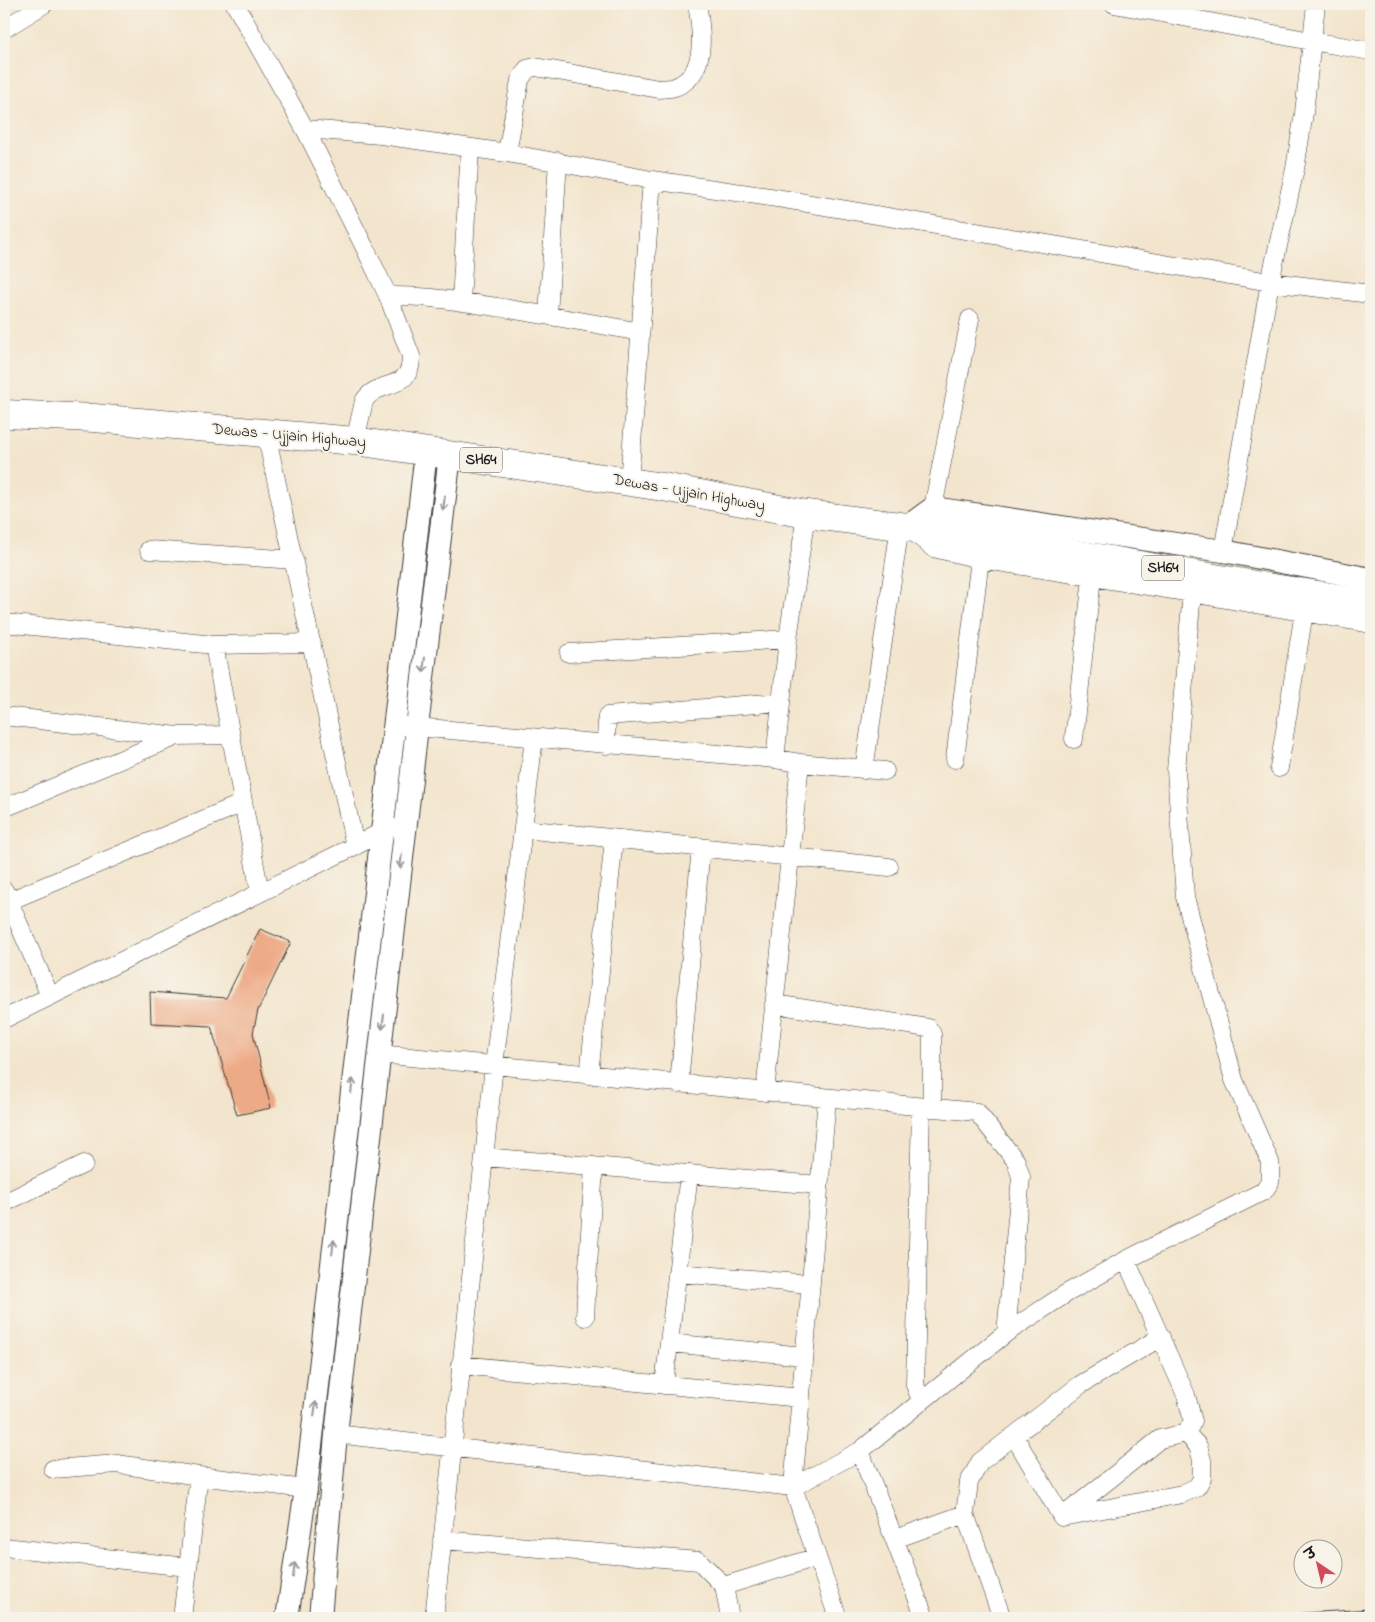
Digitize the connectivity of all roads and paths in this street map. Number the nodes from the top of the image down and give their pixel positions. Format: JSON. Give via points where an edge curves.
{"nodes":[{"id":1,"x":44,"y":4,"type":"edge"},
{"id":2,"x":235,"y":4,"type":"edge"},
{"id":3,"x":697,"y":4,"type":"edge"},
{"id":4,"x":1114,"y":4,"type":"edge"},
{"id":5,"x":1316,"y":4,"type":"edge"},
{"id":6,"x":4,"y":30,"type":"edge"},
{"id":7,"x":1311,"y":41,"type":"junction"},
{"id":8,"x":1371,"y":51,"type":"edge"},
{"id":9,"x":305,"y":129,"type":"junction"},
{"id":10,"x":470,"y":148,"type":"junction"},
{"id":11,"x":507,"y":153,"type":"junction"},
{"id":12,"x":558,"y":161,"type":"junction"},
{"id":13,"x":652,"y":180,"type":"junction"},
{"id":14,"x":1270,"y":282,"type":"junction"},
{"id":15,"x":1371,"y":294,"type":"edge"},
{"id":16,"x":388,"y":296,"type":"junction"},
{"id":17,"x":461,"y":302,"type":"junction"},
{"id":18,"x":548,"y":315,"type":"junction"},
{"id":19,"x":970,"y":320,"type":"dead end"},
{"id":20,"x":640,"y":332,"type":"junction"},
{"id":21,"x":4,"y":414,"type":"edge"},
{"id":22,"x":266,"y":434,"type":"junction"},
{"id":23,"x":355,"y":442,"type":"junction"},
{"id":24,"x":438,"y":453,"type":"junction"},
{"id":25,"x":629,"y":483,"type":"junction"},
{"id":26,"x":933,"y":508,"type":"junction"},
{"id":27,"x":806,"y":514,"type":"junction"},
{"id":28,"x":904,"y":526,"type":"junction"},
{"id":29,"x":149,"y":550,"type":"dead end"},
{"id":30,"x":1223,"y":551,"type":"junction"},
{"id":31,"x":980,"y":559,"type":"junction"},
{"id":32,"x":294,"y":560,"type":"junction"},
{"id":33,"x":1092,"y":577,"type":"junction"},
{"id":34,"x":1371,"y":579,"type":"edge"},
{"id":35,"x":1192,"y":593,"type":"junction"},
{"id":36,"x":1371,"y":603,"type":"edge"},
{"id":37,"x":1304,"y":612,"type":"junction"},
{"id":38,"x":4,"y":623,"type":"edge"},
{"id":39,"x":1371,"y":624,"type":"edge"},
{"id":40,"x":788,"y":639,"type":"junction"},
{"id":41,"x":312,"y":643,"type":"junction"},
{"id":42,"x":214,"y":645,"type":"junction"},
{"id":43,"x":569,"y":653,"type":"dead end"},
{"id":44,"x":781,"y":702,"type":"junction"},
{"id":45,"x":4,"y":716,"type":"edge"},
{"id":46,"x":393,"y":725,"type":"junction"},
{"id":47,"x":417,"y":727,"type":"junction"},
{"id":48,"x":231,"y":735,"type":"junction"},
{"id":49,"x":178,"y":736,"type":"junction"},
{"id":50,"x":534,"y":738,"type":"junction"},
{"id":51,"x":1074,"y":739,"type":"dead end"},
{"id":52,"x":606,"y":745,"type":"junction"},
{"id":53,"x":775,"y":759,"type":"junction"},
{"id":54,"x":955,"y":759,"type":"dead end"},
{"id":55,"x":800,"y":763,"type":"junction"},
{"id":56,"x":1279,"y":768,"type":"dead end"},
{"id":57,"x":864,"y":770,"type":"junction"},
{"id":58,"x":885,"y":771,"type":"dead end"},
{"id":59,"x":243,"y":804,"type":"junction"},
{"id":60,"x":4,"y":808,"type":"edge"},
{"id":61,"x":406,"y":819,"type":"junction"},
{"id":62,"x":523,"y":830,"type":"junction"},
{"id":63,"x":381,"y":833,"type":"junction"},
{"id":64,"x":614,"y":839,"type":"junction"},
{"id":65,"x":355,"y":846,"type":"junction"},
{"id":66,"x":701,"y":847,"type":"junction"},
{"id":67,"x":790,"y":856,"type":"junction"},
{"id":68,"x":889,"y":867,"type":"dead end"},
{"id":69,"x":260,"y":893,"type":"junction"},
{"id":70,"x":6,"y":895,"type":"edge"},
{"id":71,"x":50,"y":996,"type":"junction"},
{"id":72,"x":774,"y":1004,"type":"junction"},
{"id":73,"x":4,"y":1018,"type":"edge"},
{"id":74,"x":356,"y":1053,"type":"junction"},
{"id":75,"x":379,"y":1054,"type":"junction"},
{"id":76,"x":494,"y":1066,"type":"junction"},
{"id":77,"x":589,"y":1075,"type":"junction"},
{"id":78,"x":679,"y":1084,"type":"junction"},
{"id":79,"x":765,"y":1092,"type":"junction"},
{"id":80,"x":827,"y":1098,"type":"junction"},
{"id":81,"x":926,"y":1107,"type":"junction"},
{"id":82,"x":484,"y":1157,"type":"junction"},
{"id":83,"x":84,"y":1164,"type":"dead end"},
{"id":84,"x":594,"y":1166,"type":"junction"},
{"id":85,"x":689,"y":1174,"type":"junction"},
{"id":86,"x":819,"y":1184,"type":"junction"},
{"id":87,"x":4,"y":1203,"type":"edge"},
{"id":88,"x":1126,"y":1260,"type":"junction"},
{"id":89,"x":677,"y":1273,"type":"junction"},
{"id":90,"x":811,"y":1284,"type":"junction"},
{"id":91,"x":585,"y":1317,"type":"dead end"},
{"id":92,"x":1006,"y":1334,"type":"junction"},
{"id":93,"x":1161,"y":1337,"type":"junction"},
{"id":94,"x":669,"y":1343,"type":"junction"},
{"id":95,"x":804,"y":1356,"type":"junction"},
{"id":96,"x":460,"y":1365,"type":"junction"},
{"id":97,"x":664,"y":1385,"type":"junction"},
{"id":98,"x":801,"y":1398,"type":"junction"},
{"id":99,"x":921,"y":1400,"type":"junction"},
{"id":100,"x":312,"y":1433,"type":"junction"},
{"id":101,"x":1186,"y":1433,"type":"junction"},
{"id":102,"x":336,"y":1434,"type":"junction"},
{"id":103,"x":1014,"y":1436,"type":"junction"},
{"id":104,"x":452,"y":1447,"type":"junction"},
{"id":105,"x":860,"y":1451,"type":"junction"},
{"id":106,"x":53,"y":1469,"type":"dead end"},
{"id":107,"x":199,"y":1476,"type":"junction"},
{"id":108,"x":793,"y":1487,"type":"junction"},
{"id":109,"x":306,"y":1489,"type":"junction"},
{"id":110,"x":965,"y":1514,"type":"junction"},
{"id":111,"x":1062,"y":1517,"type":"junction"},
{"id":112,"x":442,"y":1540,"type":"junction"},
{"id":113,"x":895,"y":1540,"type":"junction"},
{"id":114,"x":4,"y":1547,"type":"edge"},
{"id":115,"x":817,"y":1557,"type":"junction"},
{"id":116,"x":188,"y":1566,"type":"junction"},
{"id":117,"x":724,"y":1586,"type":"junction"},
{"id":118,"x":1371,"y":1614,"type":"edge"},
{"id":119,"x":920,"y":1617,"type":"edge"},
{"id":120,"x":182,"y":1618,"type":"edge"},
{"id":121,"x":287,"y":1618,"type":"edge"},
{"id":122,"x":320,"y":1618,"type":"edge"},
{"id":123,"x":434,"y":1618,"type":"edge"},
{"id":124,"x":730,"y":1618,"type":"edge"},
{"id":125,"x":838,"y":1618,"type":"edge"},
{"id":126,"x":1002,"y":1618,"type":"edge"},
{"id":127,"x":1304,"y":1618,"type":"edge"}],
"edges":[{"from":1,"to":6,"type":"street"},
{"from":2,"to":9,"type":"street"},
{"from":3,"to":11,"type":"street","via":[[702,39],[699,58],[692,74],[674,87],[659,89],[535,67],[528,69],[520,80]]},
{"from":4,"to":7,"type":"street"},
{"from":5,"to":7,"type":"street"},
{"from":7,"to":8,"type":"street"},
{"from":7,"to":14,"type":"street","via":[[1295,170]]},
{"from":9,"to":10,"type":"street","via":[[381,135]]},
{"from":9,"to":16,"type":"street"},
{"from":10,"to":11,"type":"street"},
{"from":10,"to":17,"type":"street"},
{"from":11,"to":12,"type":"street"},
{"from":12,"to":13,"type":"street"},
{"from":12,"to":18,"type":"street"},
{"from":13,"to":14,"type":"street","via":[[777,198]]},
{"from":13,"to":20,"type":"street"},
{"from":14,"to":15,"type":"street"},
{"from":14,"to":30,"type":"street"},
{"from":16,"to":17,"type":"street"},
{"from":16,"to":23,"type":"street","via":[[411,356],[411,366],[402,380],[367,396]]},
{"from":17,"to":18,"type":"street"},
{"from":18,"to":20,"type":"street"},
{"from":19,"to":26,"type":"street"},
{"from":20,"to":25,"type":"street"},
{"from":21,"to":22,"type":"main road","name":"Dewas - Ujjain Highway","number":"SH64","via":[[94,418]]},
{"from":22,"to":23,"type":"main road","name":"Dewas - Ujjain Highway","number":"SH64"},
{"from":22,"to":32,"type":"street"},
{"from":23,"to":24,"type":"main road","name":"Dewas - Ujjain Highway","number":"SH64"},
{"from":24,"to":25,"type":"main road","name":"Dewas - Ujjain Highway","number":"SH64"},
{"from":24,"to":46,"type":"street"},
{"from":24,"to":47,"type":"street","one_way":true},
{"from":25,"to":27,"type":"main road","name":"Dewas - Ujjain Highway","number":"SH64"},
{"from":26,"to":28,"type":"street"},
{"from":26,"to":30,"type":"street"},
{"from":27,"to":28,"type":"main road","name":"Dewas - Ujjain Highway","number":"SH64"},
{"from":27,"to":40,"type":"street"},
{"from":28,"to":31,"type":"street","via":[[934,548]]},
{"from":28,"to":36,"type":"main road","name":"Dewas - Ujjain Highway","number":"SH64"},
{"from":28,"to":57,"type":"street"},
{"from":29,"to":32,"type":"street"},
{"from":30,"to":34,"type":"street"},
{"from":31,"to":33,"type":"street"},
{"from":31,"to":54,"type":"street"},
{"from":32,"to":41,"type":"street"},
{"from":33,"to":35,"type":"street"},
{"from":33,"to":51,"type":"street"},
{"from":35,"to":37,"type":"street"},
{"from":35,"to":88,"type":"street","via":[[1176,770],[1184,897],[1234,1080],[1270,1162],[1270,1182],[1264,1191]]},
{"from":37,"to":39,"type":"street"},
{"from":37,"to":56,"type":"street"},
{"from":38,"to":42,"type":"street"},
{"from":40,"to":43,"type":"street"},
{"from":40,"to":44,"type":"street"},
{"from":41,"to":42,"type":"street"},
{"from":41,"to":65,"type":"street"},
{"from":42,"to":48,"type":"street"},
{"from":44,"to":52,"type":"street","via":[[607,716]]},
{"from":44,"to":53,"type":"street"},
{"from":45,"to":49,"type":"street"},
{"from":46,"to":47,"type":"street"},
{"from":46,"to":63,"type":"street"},
{"from":47,"to":50,"type":"street"},
{"from":47,"to":61,"type":"street"},
{"from":48,"to":49,"type":"street"},
{"from":48,"to":59,"type":"street"},
{"from":49,"to":60,"type":"street"},
{"from":50,"to":52,"type":"street"},
{"from":50,"to":62,"type":"street"},
{"from":52,"to":53,"type":"street"},
{"from":53,"to":55,"type":"street"},
{"from":55,"to":57,"type":"street"},
{"from":55,"to":67,"type":"street"},
{"from":57,"to":58,"type":"street"},
{"from":59,"to":69,"type":"street"},
{"from":59,"to":70,"type":"street"},
{"from":61,"to":63,"type":"street"},
{"from":61,"to":75,"type":"street","one_way":true},
{"from":62,"to":64,"type":"street"},
{"from":62,"to":76,"type":"street"},
{"from":63,"to":65,"type":"street"},
{"from":63,"to":74,"type":"street"},
{"from":64,"to":66,"type":"street"},
{"from":64,"to":77,"type":"street"},
{"from":65,"to":69,"type":"street"},
{"from":66,"to":67,"type":"street"},
{"from":66,"to":78,"type":"street"},
{"from":67,"to":68,"type":"street"},
{"from":67,"to":72,"type":"street"},
{"from":69,"to":71,"type":"street"},
{"from":70,"to":71,"type":"street"},
{"from":71,"to":73,"type":"street"},
{"from":72,"to":79,"type":"street"},
{"from":72,"to":81,"type":"street","via":[[928,1028],[932,1034]]},
{"from":74,"to":75,"type":"street"},
{"from":100,"to":74,"type":"street","one_way":true},
{"from":75,"to":76,"type":"street"},
{"from":75,"to":102,"type":"street"},
{"from":76,"to":77,"type":"street"},
{"from":76,"to":82,"type":"street"},
{"from":77,"to":78,"type":"street"},
{"from":78,"to":79,"type":"street"},
{"from":79,"to":80,"type":"street"},
{"from":80,"to":81,"type":"street"},
{"from":80,"to":86,"type":"street"},
{"from":81,"to":92,"type":"street","via":[[977,1112],[1016,1162],[1021,1177]]},
{"from":81,"to":99,"type":"street","via":[[915,1385]]},
{"from":82,"to":84,"type":"street"},
{"from":82,"to":96,"type":"street"},
{"from":83,"to":87,"type":"street"},
{"from":84,"to":85,"type":"street"},
{"from":84,"to":91,"type":"street"},
{"from":85,"to":86,"type":"street"},
{"from":85,"to":89,"type":"street"},
{"from":86,"to":90,"type":"street"},
{"from":88,"to":92,"type":"street","via":[[1067,1293]]},
{"from":88,"to":93,"type":"street"},
{"from":89,"to":90,"type":"street"},
{"from":89,"to":94,"type":"street"},
{"from":90,"to":95,"type":"street"},
{"from":92,"to":99,"type":"street"},
{"from":93,"to":101,"type":"street","via":[[1186,1395],[1193,1421]]},
{"from":93,"to":103,"type":"street","via":[[1080,1385]]},
{"from":94,"to":95,"type":"street"},
{"from":94,"to":97,"type":"street"},
{"from":95,"to":98,"type":"street"},
{"from":96,"to":97,"type":"street"},
{"from":96,"to":104,"type":"street"},
{"from":97,"to":98,"type":"street"},
{"from":98,"to":108,"type":"street"},
{"from":99,"to":105,"type":"street"},
{"from":100,"to":102,"type":"street"},
{"from":100,"to":109,"type":"street"},
{"from":101,"to":111,"type":"street","via":[[1160,1439]]},
{"from":101,"to":111,"type":"street","via":[[1198,1446],[1202,1460],[1202,1478],[1197,1487],[1182,1494]]},
{"from":102,"to":104,"type":"street"},
{"from":102,"to":122,"type":"street"},
{"from":103,"to":110,"type":"street","via":[[980,1462],[969,1482]]},
{"from":103,"to":111,"type":"street"},
{"from":104,"to":108,"type":"street"},
{"from":104,"to":112,"type":"street"},
{"from":105,"to":108,"type":"street"},
{"from":105,"to":113,"type":"street"},
{"from":106,"to":107,"type":"street","via":[[117,1464]]},
{"from":107,"to":109,"type":"street"},
{"from":107,"to":116,"type":"street"},
{"from":108,"to":115,"type":"street"},
{"from":121,"to":109,"type":"street","one_way":true},
{"from":110,"to":113,"type":"street"},
{"from":110,"to":126,"type":"street"},
{"from":112,"to":117,"type":"street","via":[[699,1561]]},
{"from":112,"to":123,"type":"street"},
{"from":113,"to":119,"type":"street"},
{"from":114,"to":116,"type":"street"},
{"from":115,"to":117,"type":"street"},
{"from":115,"to":125,"type":"street"},
{"from":116,"to":120,"type":"street"},
{"from":117,"to":124,"type":"street"},
{"from":118,"to":127,"type":"lane"}]}
